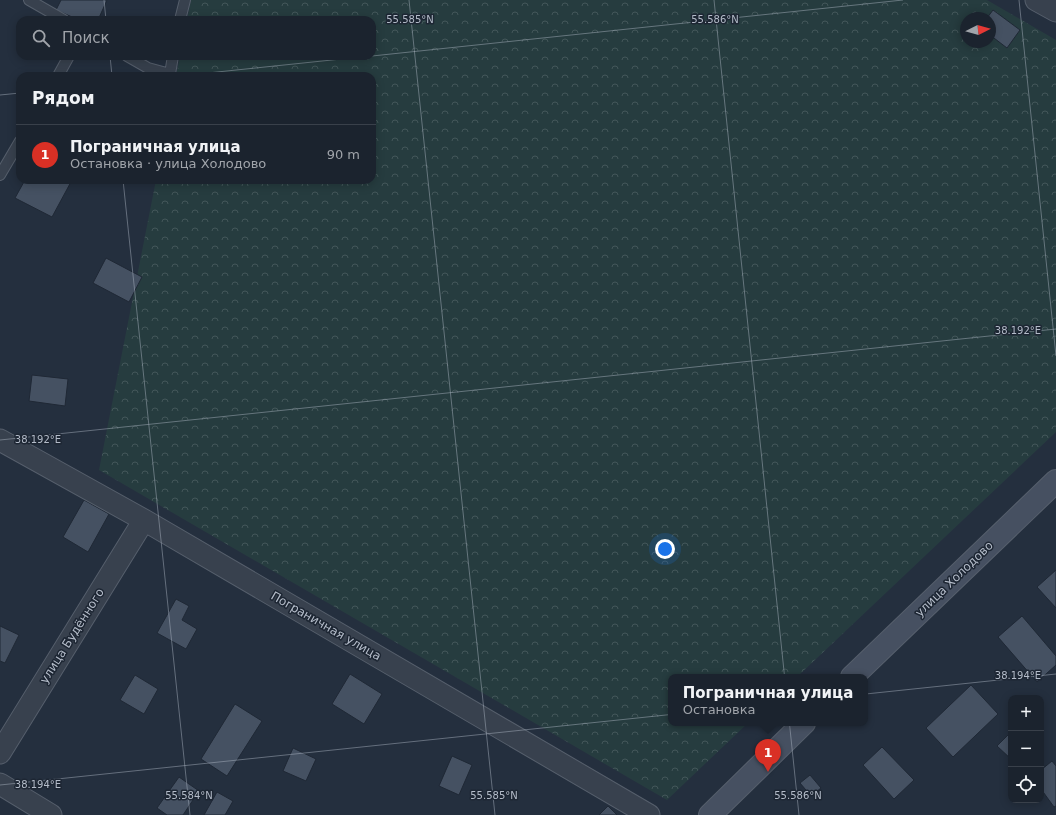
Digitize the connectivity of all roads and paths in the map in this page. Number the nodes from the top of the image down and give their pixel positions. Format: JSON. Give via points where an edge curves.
{"nodes":[{"id":1,"x":29,"y":0,"type":"edge"},
{"id":2,"x":184,"y":0,"type":"edge"},
{"id":3,"x":1036,"y":0,"type":"edge"},
{"id":4,"x":1056,"y":11,"type":"edge"},
{"id":5,"x":57,"y":16,"type":"edge"},
{"id":6,"x":181,"y":16,"type":"edge"},
{"id":7,"x":67,"y":60,"type":"edge"},
{"id":8,"x":134,"y":60,"type":"edge"},
{"id":9,"x":172,"y":60,"type":"edge"},
{"id":10,"x":60,"y":72,"type":"edge"},
{"id":11,"x":163,"y":72,"type":"edge"},
{"id":12,"x":170,"y":72,"type":"edge"},
{"id":13,"x":16,"y":148,"type":"edge"},
{"id":14,"x":0,"y":175,"type":"edge"},
{"id":15,"x":0,"y":440,"type":"edge"},
{"id":16,"x":1056,"y":481,"type":"edge"},
{"id":17,"x":144,"y":520,"type":"junction"},
{"id":18,"x":855,"y":674,"type":"edge"},
{"id":19,"x":801,"y":726,"type":"edge"},
{"id":20,"x":0,"y":753,"type":"edge"},
{"id":21,"x":0,"y":784,"type":"edge"},
{"id":22,"x":51,"y":815,"type":"edge"},
{"id":23,"x":649,"y":815,"type":"edge"},
{"id":24,"x":710,"y":815,"type":"edge"}],
"edges":[{"from":1,"to":5,"type":"lane"},
{"from":2,"to":6,"type":"lane"},
{"from":3,"to":4,"type":"street"},
{"from":7,"to":10,"type":"lane"},
{"from":8,"to":11,"type":"lane"},
{"from":9,"to":12,"type":"lane"},
{"from":13,"to":14,"type":"lane"},
{"from":15,"to":17,"type":"street","name":"Пограничная улица"},
{"from":16,"to":18,"type":"main road","name":"улица Холодово"},
{"from":17,"to":20,"type":"street","name":"улица Будённого"},
{"from":17,"to":23,"type":"street","name":"Пограничная улица"},
{"from":19,"to":24,"type":"main road"},
{"from":21,"to":22,"type":"street"}]}
